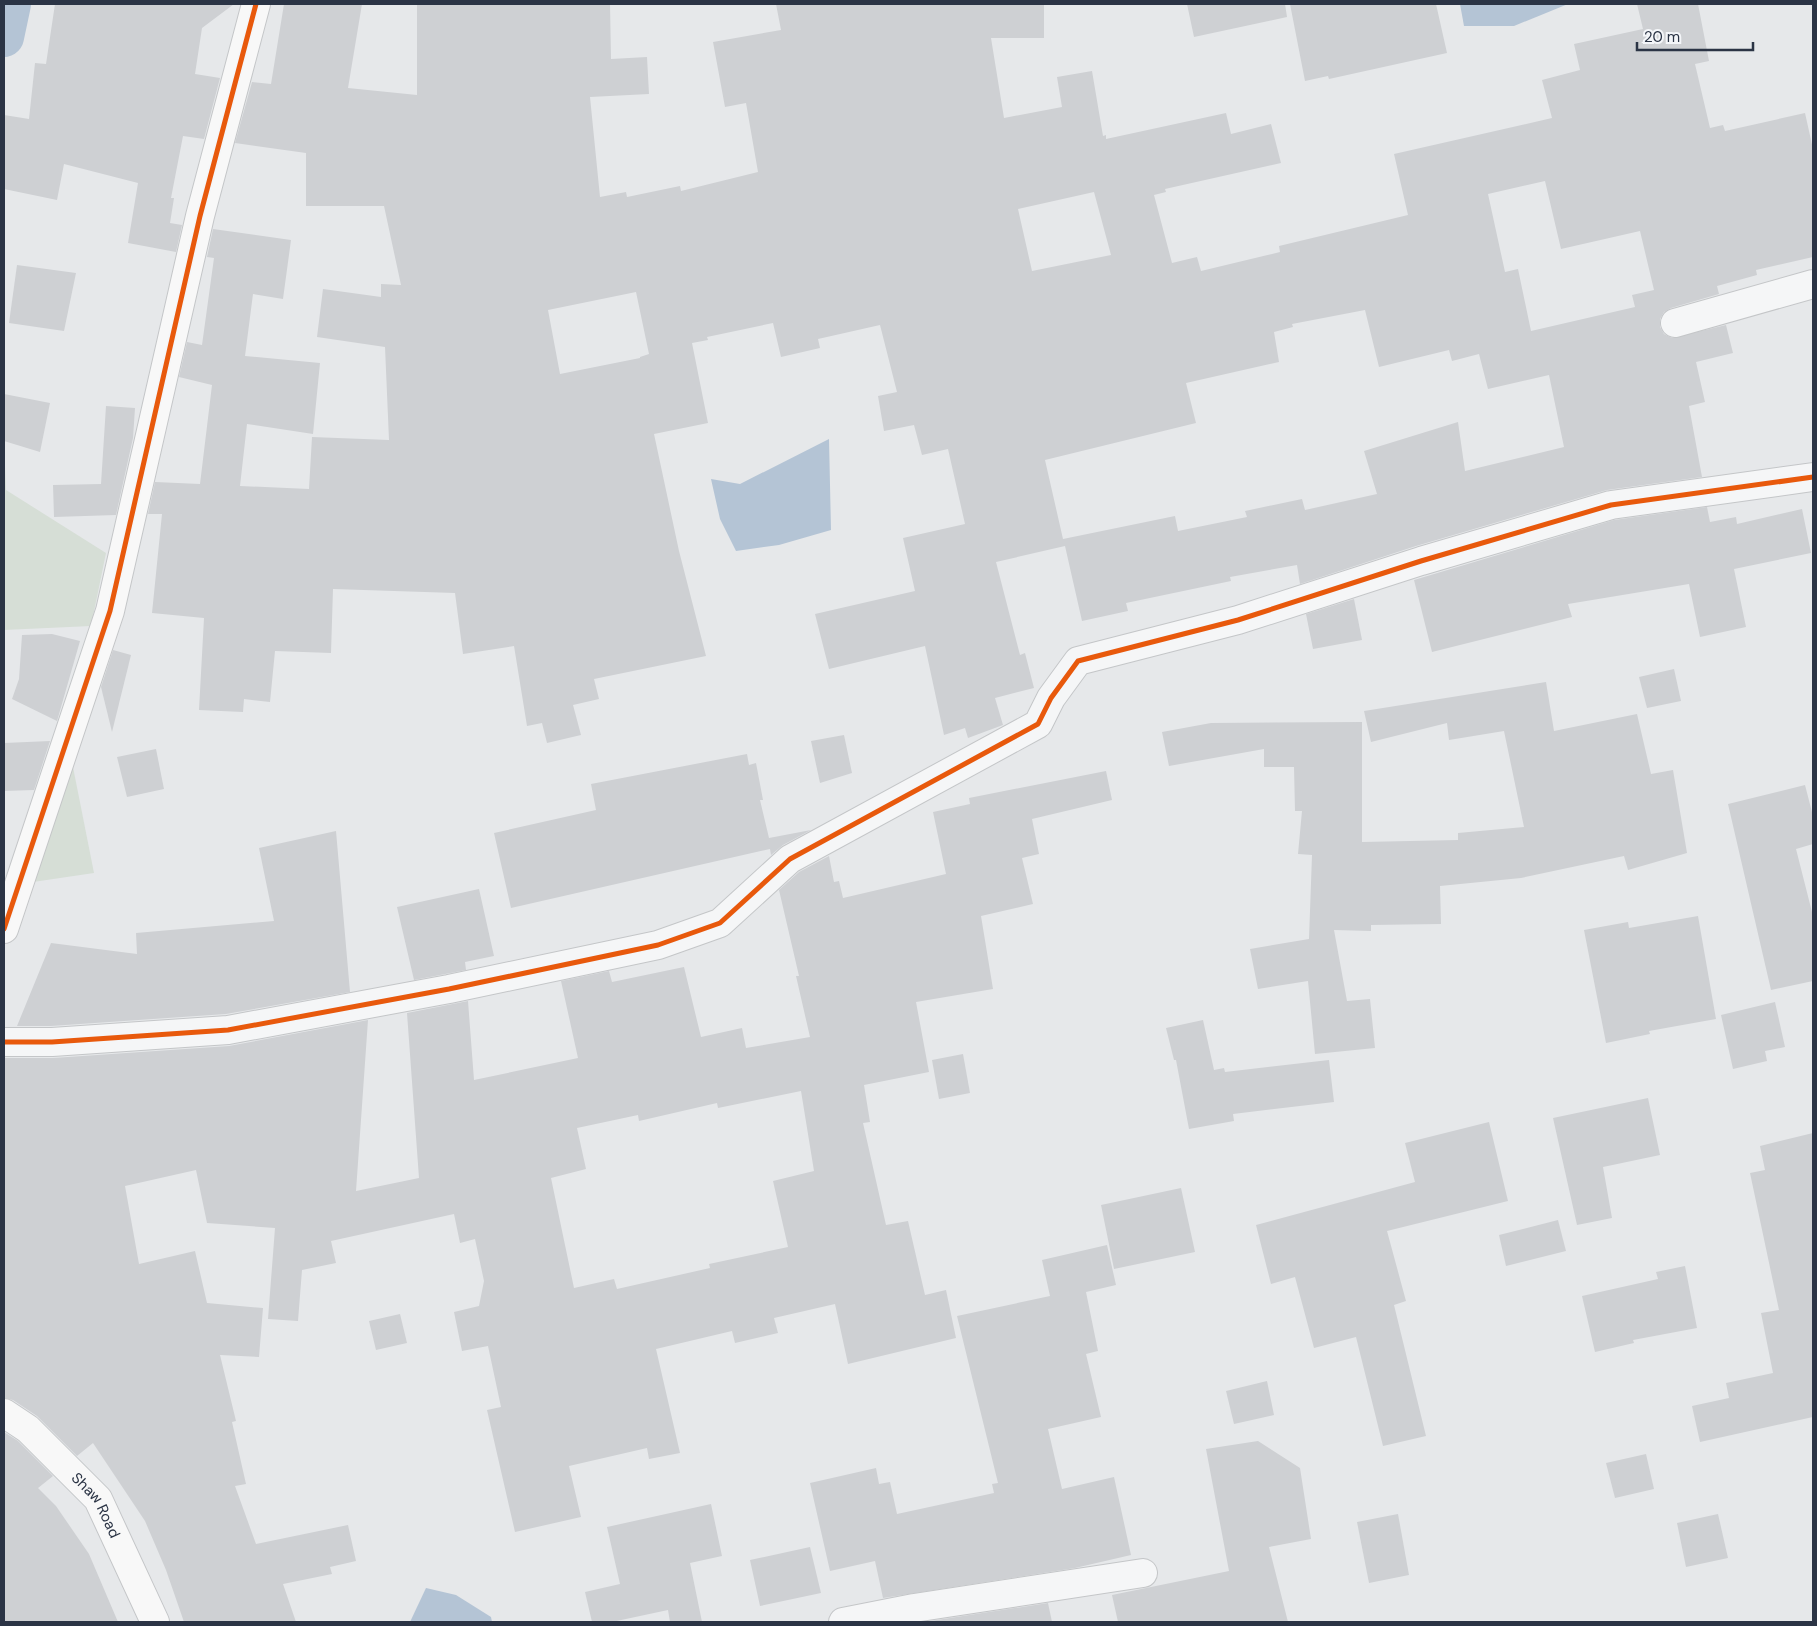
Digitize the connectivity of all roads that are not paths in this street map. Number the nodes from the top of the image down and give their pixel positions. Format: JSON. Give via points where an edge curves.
{"nodes":[{"id":1,"x":256,"y":4,"type":"edge"},
{"id":2,"x":1813,"y":284,"type":"edge"},
{"id":3,"x":1675,"y":323,"type":"dead end"},
{"id":4,"x":1813,"y":477,"type":"edge"},
{"id":5,"x":4,"y":929,"type":"edge"},
{"id":6,"x":4,"y":1042,"type":"edge"},
{"id":7,"x":4,"y":1413,"type":"edge"},
{"id":8,"x":1143,"y":1573,"type":"dead end"},
{"id":9,"x":155,"y":1622,"type":"edge"},
{"id":10,"x":843,"y":1622,"type":"edge"}],
"edges":[{"from":1,"to":5,"type":"street","via":[[200,216],[110,611]]},
{"from":2,"to":3,"type":"street"},
{"from":4,"to":6,"type":"street","via":[[1611,505],[1238,620],[1078,661],[1038,724],[790,859],[720,923],[658,945],[228,1030],[52,1042]]},
{"from":7,"to":9,"type":"street","name":"Shaw Road","via":[[28,1429],[98,1499]]},
{"from":8,"to":10,"type":"street"}]}
